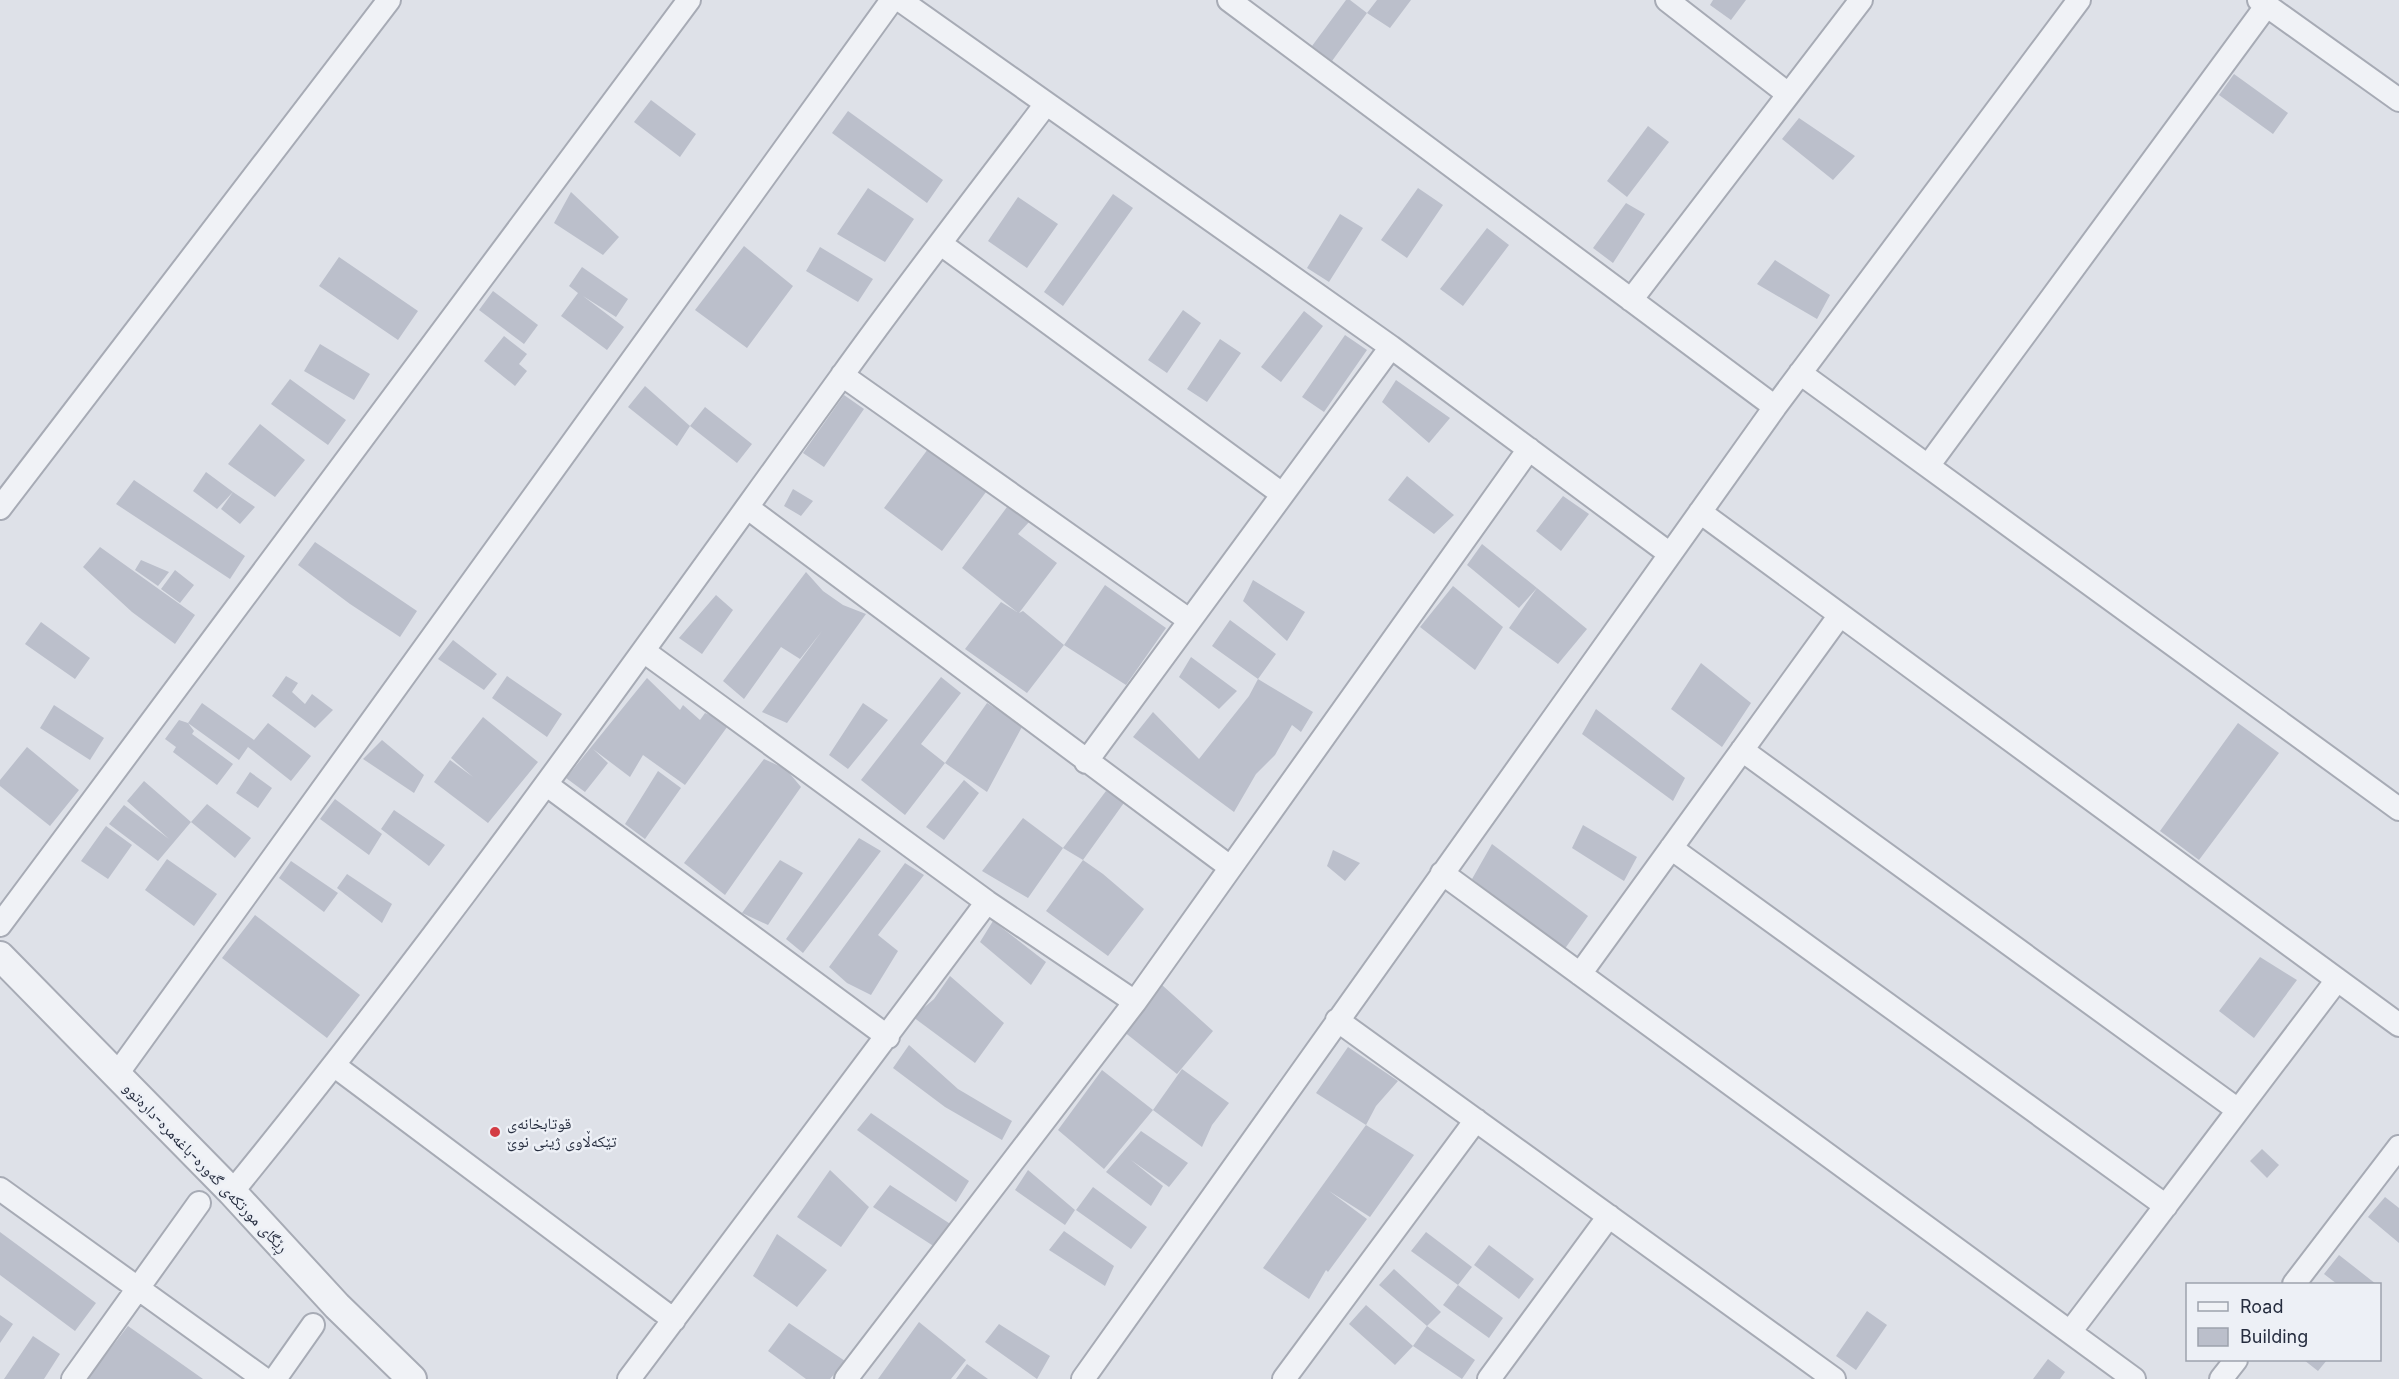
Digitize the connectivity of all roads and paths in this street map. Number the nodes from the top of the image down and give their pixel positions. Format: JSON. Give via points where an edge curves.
{"nodes":[{"id":1,"x":389,"y":0,"type":"edge"},
{"id":2,"x":689,"y":0,"type":"edge"},
{"id":3,"x":892,"y":0,"type":"edge"},
{"id":4,"x":900,"y":0,"type":"edge"},
{"id":5,"x":1229,"y":0,"type":"edge"},
{"id":6,"x":1667,"y":0,"type":"edge"},
{"id":7,"x":1861,"y":0,"type":"edge"},
{"id":8,"x":2079,"y":0,"type":"edge"},
{"id":9,"x":2263,"y":3,"type":"edge"},
{"id":10,"x":1788,"y":94,"type":"junction"},
{"id":11,"x":2399,"y":100,"type":"edge"},
{"id":12,"x":1046,"y":104,"type":"junction"},
{"id":13,"x":941,"y":244,"type":"junction"},
{"id":14,"x":1631,"y":300,"type":"junction"},
{"id":15,"x":1391,"y":347,"type":"junction"},
{"id":16,"x":1800,"y":373,"type":"junction"},
{"id":17,"x":842,"y":375,"type":"junction"},
{"id":18,"x":1775,"y":407,"type":"junction"},
{"id":19,"x":1529,"y":449,"type":"junction"},
{"id":20,"x":1928,"y":466,"type":"junction"},
{"id":21,"x":1282,"y":494,"type":"junction"},
{"id":22,"x":0,"y":508,"type":"edge"},
{"id":23,"x":748,"y":508,"type":"junction"},
{"id":24,"x":1700,"y":512,"type":"junction"},
{"id":25,"x":1670,"y":554,"type":"junction"},
{"id":26,"x":1840,"y":615,"type":"junction"},
{"id":27,"x":1189,"y":620,"type":"junction"},
{"id":28,"x":645,"y":652,"type":"junction"},
{"id":29,"x":1742,"y":750,"type":"junction"},
{"id":30,"x":1086,"y":762,"type":"junction"},
{"id":31,"x":548,"y":785,"type":"junction"},
{"id":32,"x":2399,"y":809,"type":"edge"},
{"id":33,"x":1671,"y":848,"type":"junction"},
{"id":34,"x":1230,"y":867,"type":"junction"},
{"id":35,"x":1442,"y":873,"type":"junction"},
{"id":36,"x":987,"y":902,"type":"junction"},
{"id":37,"x":0,"y":926,"type":"edge"},
{"id":38,"x":0,"y":956,"type":"edge"},
{"id":39,"x":1580,"y":974,"type":"junction"},
{"id":40,"x":2337,"y":980,"type":"junction"},
{"id":41,"x":1135,"y":1002,"type":"junction"},
{"id":42,"x":1337,"y":1020,"type":"junction"},
{"id":43,"x":2399,"y":1025,"type":"edge"},
{"id":44,"x":888,"y":1037,"type":"junction"},
{"id":45,"x":335,"y":1066,"type":"junction"},
{"id":46,"x":117,"y":1074,"type":"junction"},
{"id":47,"x":2238,"y":1110,"type":"junction"},
{"id":48,"x":1476,"y":1120,"type":"junction"},
{"id":49,"x":2399,"y":1147,"type":"edge"},
{"id":50,"x":0,"y":1189,"type":"edge"},
{"id":51,"x":232,"y":1192,"type":"junction"},
{"id":52,"x":200,"y":1203,"type":"dead end"},
{"id":53,"x":2166,"y":1206,"type":"junction"},
{"id":54,"x":1609,"y":1216,"type":"junction"},
{"id":55,"x":2295,"y":1283,"type":"edge"},
{"id":56,"x":137,"y":1288,"type":"junction"},
{"id":57,"x":674,"y":1320,"type":"junction"},
{"id":58,"x":313,"y":1325,"type":"dead end"},
{"id":59,"x":2070,"y":1332,"type":"junction"},
{"id":60,"x":2234,"y":1361,"type":"edge"},
{"id":61,"x":73,"y":1379,"type":"edge"},
{"id":62,"x":264,"y":1379,"type":"edge"},
{"id":63,"x":275,"y":1379,"type":"edge"},
{"id":64,"x":412,"y":1379,"type":"edge"},
{"id":65,"x":628,"y":1379,"type":"edge"},
{"id":66,"x":846,"y":1379,"type":"edge"},
{"id":67,"x":1083,"y":1379,"type":"edge"},
{"id":68,"x":1284,"y":1379,"type":"edge"},
{"id":69,"x":1489,"y":1379,"type":"edge"},
{"id":70,"x":1834,"y":1379,"type":"edge"},
{"id":71,"x":2134,"y":1379,"type":"edge"},
{"id":72,"x":2221,"y":1379,"type":"edge"}],
"edges":[{"from":1,"to":22,"type":"street"},
{"from":2,"to":37,"type":"street"},
{"from":3,"to":46,"type":"street"},
{"from":4,"to":12,"type":"street"},
{"from":5,"to":14,"type":"street"},
{"from":6,"to":10,"type":"street"},
{"from":7,"to":10,"type":"street"},
{"from":8,"to":16,"type":"street"},
{"from":9,"to":11,"type":"street"},
{"from":9,"to":20,"type":"street"},
{"from":10,"to":14,"type":"street"},
{"from":12,"to":13,"type":"street"},
{"from":12,"to":15,"type":"street"},
{"from":13,"to":17,"type":"street"},
{"from":13,"to":21,"type":"street"},
{"from":14,"to":18,"type":"street"},
{"from":15,"to":19,"type":"street"},
{"from":15,"to":21,"type":"street"},
{"from":16,"to":18,"type":"street"},
{"from":16,"to":20,"type":"street"},
{"from":17,"to":23,"type":"street"},
{"from":17,"to":27,"type":"street"},
{"from":18,"to":24,"type":"street"},
{"from":19,"to":25,"type":"street"},
{"from":19,"to":34,"type":"street"},
{"from":20,"to":32,"type":"street"},
{"from":21,"to":27,"type":"street"},
{"from":23,"to":28,"type":"street"},
{"from":23,"to":30,"type":"street"},
{"from":24,"to":25,"type":"street"},
{"from":24,"to":26,"type":"street"},
{"from":25,"to":35,"type":"street"},
{"from":26,"to":29,"type":"street"},
{"from":26,"to":40,"type":"street"},
{"from":27,"to":30,"type":"street"},
{"from":28,"to":31,"type":"street"},
{"from":28,"to":36,"type":"street"},
{"from":29,"to":33,"type":"street"},
{"from":29,"to":47,"type":"street"},
{"from":30,"to":34,"type":"street"},
{"from":31,"to":44,"type":"street"},
{"from":31,"to":45,"type":"street"},
{"from":33,"to":39,"type":"street"},
{"from":33,"to":53,"type":"street"},
{"from":34,"to":41,"type":"street"},
{"from":35,"to":39,"type":"street"},
{"from":35,"to":42,"type":"street"},
{"from":36,"to":41,"type":"street"},
{"from":36,"to":44,"type":"street"},
{"from":38,"to":46,"type":"street","name":"ڕێگای مورتکەی گەورە-باغەمرە-دارەتوو"},
{"from":39,"to":59,"type":"street"},
{"from":40,"to":43,"type":"street"},
{"from":40,"to":47,"type":"street"},
{"from":41,"to":66,"type":"street"},
{"from":42,"to":48,"type":"street"},
{"from":42,"to":67,"type":"street"},
{"from":44,"to":57,"type":"street"},
{"from":45,"to":51,"type":"street"},
{"from":45,"to":57,"type":"street"},
{"from":46,"to":51,"type":"street","name":"ڕێگای مورتکەی گەورە-باغەمرە-دارەتوو"},
{"from":47,"to":53,"type":"street"},
{"from":48,"to":54,"type":"street"},
{"from":48,"to":68,"type":"street"},
{"from":49,"to":55,"type":"street"},
{"from":50,"to":56,"type":"street"},
{"from":51,"to":64,"type":"street","name":"ڕێگای مورتکەی گەورە-باغەمرە-دارەتوو","via":[[337,1306]]},
{"from":52,"to":56,"type":"street"},
{"from":53,"to":59,"type":"street"},
{"from":54,"to":69,"type":"street"},
{"from":54,"to":70,"type":"street"},
{"from":56,"to":61,"type":"street"},
{"from":56,"to":62,"type":"street"},
{"from":57,"to":65,"type":"street"},
{"from":58,"to":63,"type":"street"},
{"from":59,"to":71,"type":"street"},
{"from":60,"to":72,"type":"street"}]}
